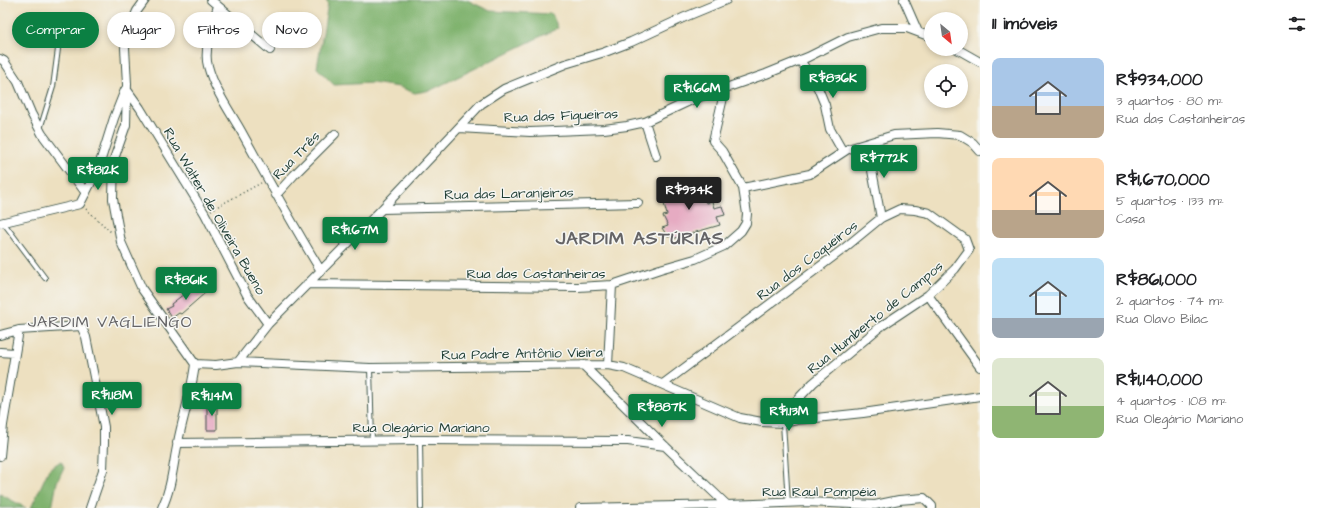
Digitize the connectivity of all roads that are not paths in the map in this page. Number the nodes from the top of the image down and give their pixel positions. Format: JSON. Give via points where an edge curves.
{"nodes":[{"id":1,"x":145,"y":0,"type":"edge"},
{"id":2,"x":211,"y":0,"type":"edge"},
{"id":3,"x":726,"y":0,"type":"edge"},
{"id":4,"x":904,"y":0,"type":"edge"},
{"id":5,"x":218,"y":6,"type":"junction"},
{"id":6,"x":918,"y":32,"type":"junction"},
{"id":7,"x":924,"y":34,"type":"edge"},
{"id":8,"x":58,"y":49,"type":"dead end"},
{"id":9,"x":270,"y":50,"type":"dead end"},
{"id":10,"x":968,"y":55,"type":"edge"},
{"id":11,"x":0,"y":59,"type":"edge"},
{"id":12,"x":800,"y":60,"type":"junction"},
{"id":13,"x":980,"y":62,"type":"edge"},
{"id":14,"x":127,"y":87,"type":"junction"},
{"id":15,"x":725,"y":89,"type":"junction"},
{"id":16,"x":645,"y":122,"type":"junction"},
{"id":17,"x":459,"y":128,"type":"junction"},
{"id":18,"x":40,"y":129,"type":"junction"},
{"id":19,"x":335,"y":134,"type":"dead end"},
{"id":20,"x":867,"y":144,"type":"junction"},
{"id":21,"x":980,"y":151,"type":"edge"},
{"id":22,"x":843,"y":152,"type":"junction"},
{"id":23,"x":656,"y":156,"type":"dead end"},
{"id":24,"x":743,"y":188,"type":"junction"},
{"id":25,"x":86,"y":193,"type":"junction"},
{"id":26,"x":276,"y":195,"type":"junction"},
{"id":27,"x":638,"y":203,"type":"dead end"},
{"id":28,"x":382,"y":210,"type":"junction"},
{"id":29,"x":881,"y":218,"type":"junction"},
{"id":30,"x":1,"y":222,"type":"edge"},
{"id":31,"x":968,"y":250,"type":"joint"},
{"id":32,"x":321,"y":271,"type":"junction"},
{"id":33,"x":45,"y":278,"type":"dead end"},
{"id":34,"x":307,"y":284,"type":"junction"},
{"id":35,"x":612,"y":285,"type":"junction"},
{"id":36,"x":928,"y":295,"type":"junction"},
{"id":37,"x":268,"y":324,"type":"junction"},
{"id":38,"x":19,"y":330,"type":"junction"},
{"id":39,"x":0,"y":335,"type":"edge"},
{"id":40,"x":0,"y":352,"type":"edge"},
{"id":41,"x":14,"y":353,"type":"junction"},
{"id":42,"x":238,"y":362,"type":"junction"},
{"id":43,"x":195,"y":364,"type":"junction"},
{"id":44,"x":584,"y":365,"type":"junction"},
{"id":45,"x":608,"y":365,"type":"junction"},
{"id":46,"x":370,"y":368,"type":"junction"},
{"id":47,"x":980,"y":368,"type":"edge"},
{"id":48,"x":663,"y":384,"type":"junction"},
{"id":49,"x":980,"y":396,"type":"edge"},
{"id":50,"x":783,"y":423,"type":"junction"},
{"id":51,"x":372,"y":440,"type":"junction"},
{"id":52,"x":420,"y":440,"type":"junction"},
{"id":53,"x":177,"y":443,"type":"junction"},
{"id":54,"x":665,"y":446,"type":"junction"},
{"id":55,"x":0,"y":456,"type":"edge"},
{"id":56,"x":788,"y":503,"type":"junction"},
{"id":57,"x":727,"y":505,"type":"junction"},
{"id":58,"x":90,"y":508,"type":"edge"},
{"id":59,"x":162,"y":508,"type":"edge"},
{"id":60,"x":421,"y":508,"type":"edge"},
{"id":61,"x":580,"y":508,"type":"edge"},
{"id":62,"x":932,"y":508,"type":"edge"}],
"edges":[{"from":1,"to":14,"type":"street","via":[[128,32],[125,48]]},
{"from":2,"to":5,"type":"street"},
{"from":3,"to":17,"type":"street","via":[[625,44],[565,64],[504,89],[481,104]]},
{"from":4,"to":6,"type":"street"},
{"from":5,"to":9,"type":"street"},
{"from":5,"to":26,"type":"street","via":[[208,44],[207,64],[215,85]]},
{"from":6,"to":7,"type":"street","name":"Rua das Figueiras"},
{"from":6,"to":12,"type":"street","name":"Rua das Figueiras","via":[[907,28],[881,28],[848,37]]},
{"from":8,"to":18,"type":"lane","via":[[53,87]]},
{"from":10,"to":13,"type":"street"},
{"from":11,"to":18,"type":"street","via":[[18,82],[30,113]]},
{"from":12,"to":15,"type":"street","name":"Rua das Figueiras"},
{"from":12,"to":22,"type":"street","via":[[818,88],[830,129]]},
{"from":14,"to":25,"type":"street","via":[[98,169]]},
{"from":14,"to":37,"type":"street","name":"Rua Walter de Oliveira Bueno","via":[[205,214],[247,295]]},
{"from":14,"to":43,"type":"street","via":[[126,125],[114,159],[113,199],[118,232],[142,289]]},
{"from":15,"to":16,"type":"street","name":"Rua das Figueiras","via":[[694,99]]},
{"from":15,"to":24,"type":"street","name":"Rua das Castanheiras","via":[[713,141],[722,150]]},
{"from":16,"to":17,"type":"street","name":"Rua das Figueiras","via":[[604,129],[530,132]]},
{"from":16,"to":23,"type":"street"},
{"from":17,"to":28,"type":"street"},
{"from":18,"to":25,"type":"street"},
{"from":19,"to":26,"type":"street","name":"Rua Três"},
{"from":20,"to":21,"type":"street","via":[[894,135],[937,133],[960,135]]},
{"from":20,"to":22,"type":"street"},
{"from":20,"to":29,"type":"street"},
{"from":22,"to":24,"type":"street","via":[[810,174]]},
{"from":24,"to":35,"type":"street","name":"Rua das Castanheiras","via":[[746,223],[724,246],[695,259]]},
{"from":25,"to":30,"type":"street","via":[[80,204]]},
{"from":26,"to":32,"type":"street"},
{"from":27,"to":28,"type":"street","name":"Rua das Laranjeiras"},
{"from":28,"to":32,"type":"street"},
{"from":29,"to":31,"type":"street","name":"Rua dos Coqueiros","via":[[900,209],[929,212],[965,239]]},
{"from":29,"to":48,"type":"street","name":"Rua dos Coqueiros"},
{"from":30,"to":33,"type":"lane"},
{"from":31,"to":36,"type":"street","name":"Rua Humberto de Campos","via":[[955,269]]},
{"from":32,"to":34,"type":"street"},
{"from":34,"to":35,"type":"street","name":"Rua das Castanheiras","via":[[578,287]]},
{"from":34,"to":37,"type":"street"},
{"from":35,"to":45,"type":"street"},
{"from":36,"to":47,"type":"street"},
{"from":36,"to":50,"type":"street","name":"Rua Humberto de Campos","via":[[880,327],[813,383],[797,400]]},
{"from":37,"to":42,"type":"street"},
{"from":38,"to":39,"type":"street"},
{"from":38,"to":41,"type":"street"},
{"from":38,"to":58,"type":"street","via":[[81,326],[86,337],[104,427],[103,470]]},
{"from":40,"to":41,"type":"street"},
{"from":41,"to":55,"type":"street"},
{"from":42,"to":43,"type":"street","name":"Rua Padre Antônio Vieira"},
{"from":42,"to":46,"type":"street","name":"Rua Padre Antônio Vieira"},
{"from":43,"to":53,"type":"street"},
{"from":44,"to":45,"type":"street","name":"Rua Padre Antônio Vieira"},
{"from":44,"to":46,"type":"street","name":"Rua Padre Antônio Vieira"},
{"from":44,"to":54,"type":"street"},
{"from":45,"to":48,"type":"street","name":"Rua Padre Antônio Vieira","via":[[624,368]]},
{"from":46,"to":51,"type":"lane"},
{"from":48,"to":50,"type":"street","name":"Rua Padre Antônio Vieira","via":[[740,418]]},
{"from":49,"to":50,"type":"street","name":"Rua Padre Antônio Vieira"},
{"from":50,"to":56,"type":"lane"},
{"from":51,"to":52,"type":"street","name":"Rua Olegário Mariano"},
{"from":51,"to":53,"type":"street","name":"Rua Olegário Mariano"},
{"from":52,"to":54,"type":"street","name":"Rua Olegário Mariano","via":[[628,441]]},
{"from":52,"to":60,"type":"lane"},
{"from":53,"to":59,"type":"street","via":[[168,496]]},
{"from":54,"to":57,"type":"street"},
{"from":56,"to":57,"type":"street","name":"Rua Raul Pompéia"},
{"from":56,"to":62,"type":"street","name":"Rua Raul Pompéia","via":[[875,505],[924,498]]},
{"from":57,"to":61,"type":"street","name":"Rua Raul Pompéia"}]}
